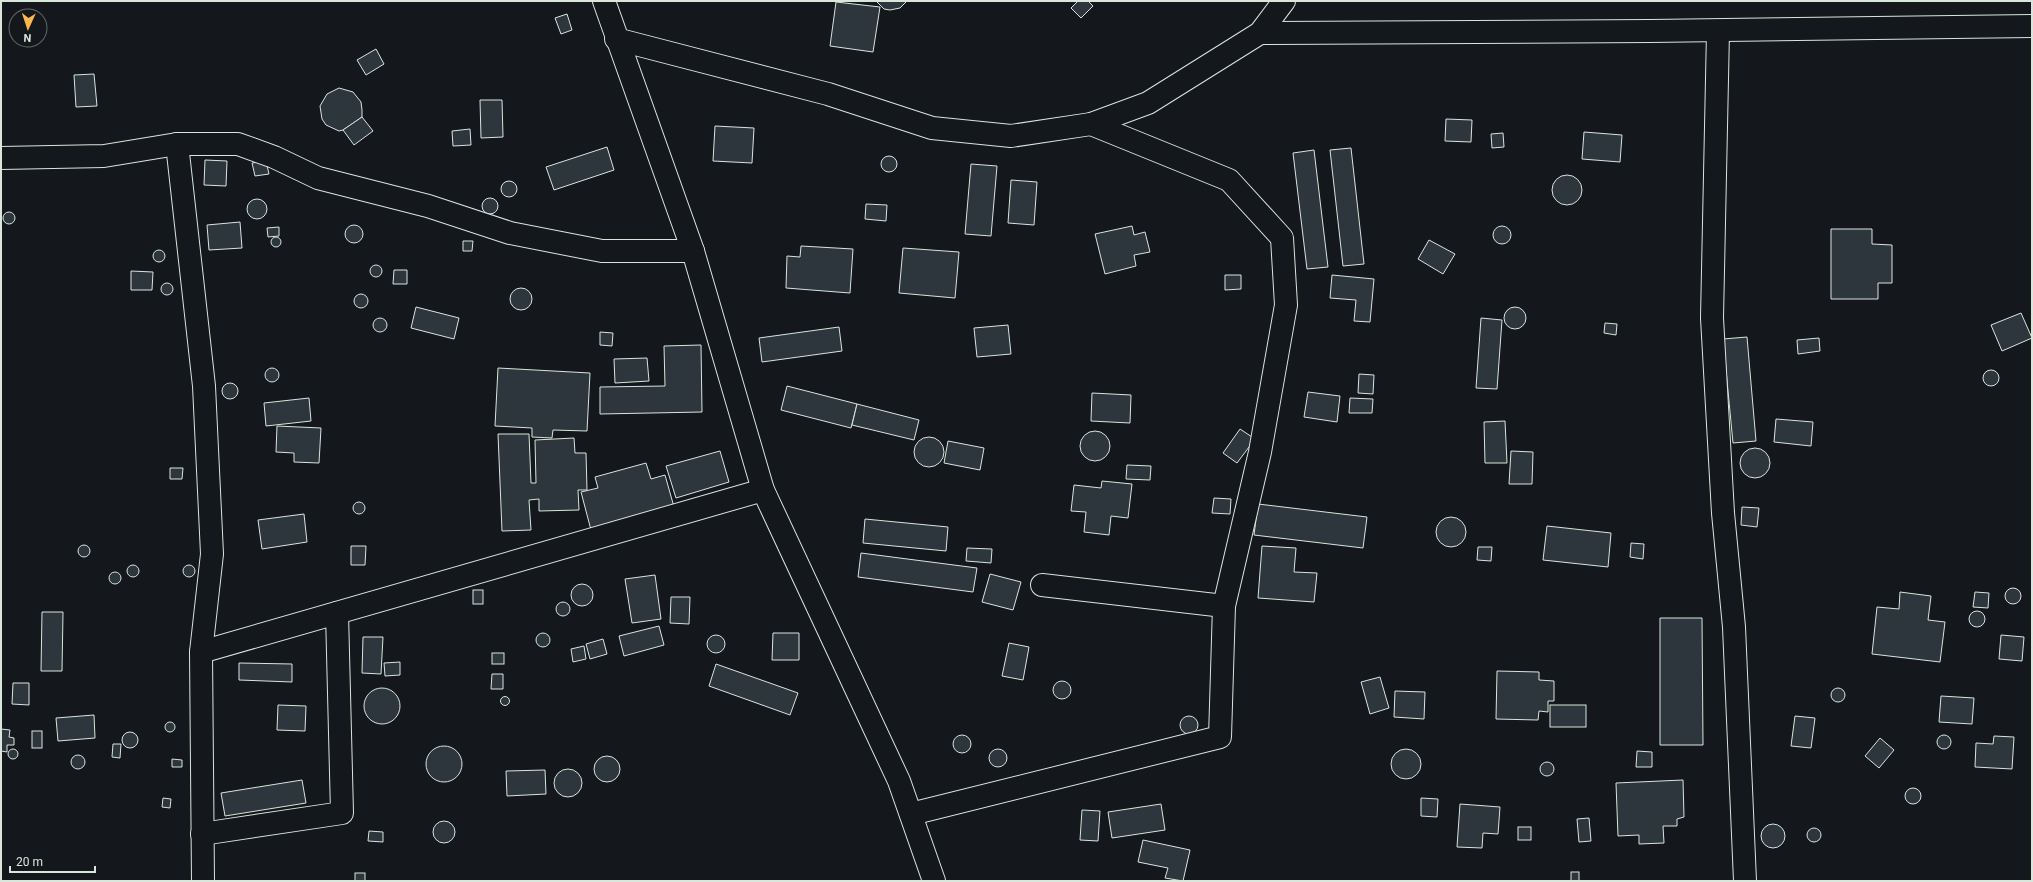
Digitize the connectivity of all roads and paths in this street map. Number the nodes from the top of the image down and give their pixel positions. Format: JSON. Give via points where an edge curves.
{"nodes":[{"id":1,"x":604,"y":1,"type":"edge"},
{"id":2,"x":1284,"y":1,"type":"edge"},
{"id":3,"x":2032,"y":26,"type":"edge"},
{"id":4,"x":1718,"y":31,"type":"junction"},
{"id":5,"x":1260,"y":33,"type":"junction"},
{"id":6,"x":616,"y":39,"type":"junction"},
{"id":7,"x":1091,"y":124,"type":"junction"},
{"id":8,"x":177,"y":144,"type":"junction"},
{"id":9,"x":1,"y":158,"type":"edge"},
{"id":10,"x":693,"y":251,"type":"junction"},
{"id":11,"x":763,"y":490,"type":"junction"},
{"id":12,"x":1042,"y":585,"type":"dead end"},
{"id":13,"x":1224,"y":606,"type":"junction"},
{"id":14,"x":337,"y":613,"type":"junction"},
{"id":15,"x":200,"y":652,"type":"junction"},
{"id":16,"x":911,"y":814,"type":"junction"},
{"id":17,"x":202,"y":834,"type":"junction"},
{"id":18,"x":203,"y":881,"type":"edge"},
{"id":19,"x":934,"y":881,"type":"edge"},
{"id":20,"x":1745,"y":881,"type":"edge"}],
"edges":[{"from":1,"to":6,"type":"street"},
{"from":2,"to":5,"type":"street"},
{"from":3,"to":4,"type":"street"},
{"from":4,"to":5,"type":"street"},
{"from":4,"to":20,"type":"street","via":[[1712,318],[1723,513],[1734,627]]},
{"from":5,"to":7,"type":"street","via":[[1148,103]]},
{"from":6,"to":7,"type":"street","via":[[828,94],[932,128],[1011,136]]},
{"from":6,"to":10,"type":"street"},
{"from":7,"to":13,"type":"street","via":[[1229,180],[1282,238],[1286,306],[1260,452]]},
{"from":8,"to":9,"type":"street","via":[[104,156]]},
{"from":8,"to":10,"type":"street","via":[[238,144],[274,157],[318,178],[428,206],[510,233],[602,251]]},
{"from":8,"to":15,"type":"street","via":[[204,386],[212,554]]},
{"from":10,"to":11,"type":"street"},
{"from":11,"to":14,"type":"street"},
{"from":11,"to":16,"type":"street","via":[[899,781]]},
{"from":12,"to":13,"type":"street"},
{"from":13,"to":16,"type":"street","via":[[1220,737]]},
{"from":14,"to":15,"type":"street"},
{"from":14,"to":17,"type":"street","via":[[342,813]]},
{"from":15,"to":17,"type":"street"},
{"from":16,"to":19,"type":"street"},
{"from":17,"to":18,"type":"street"}]}
